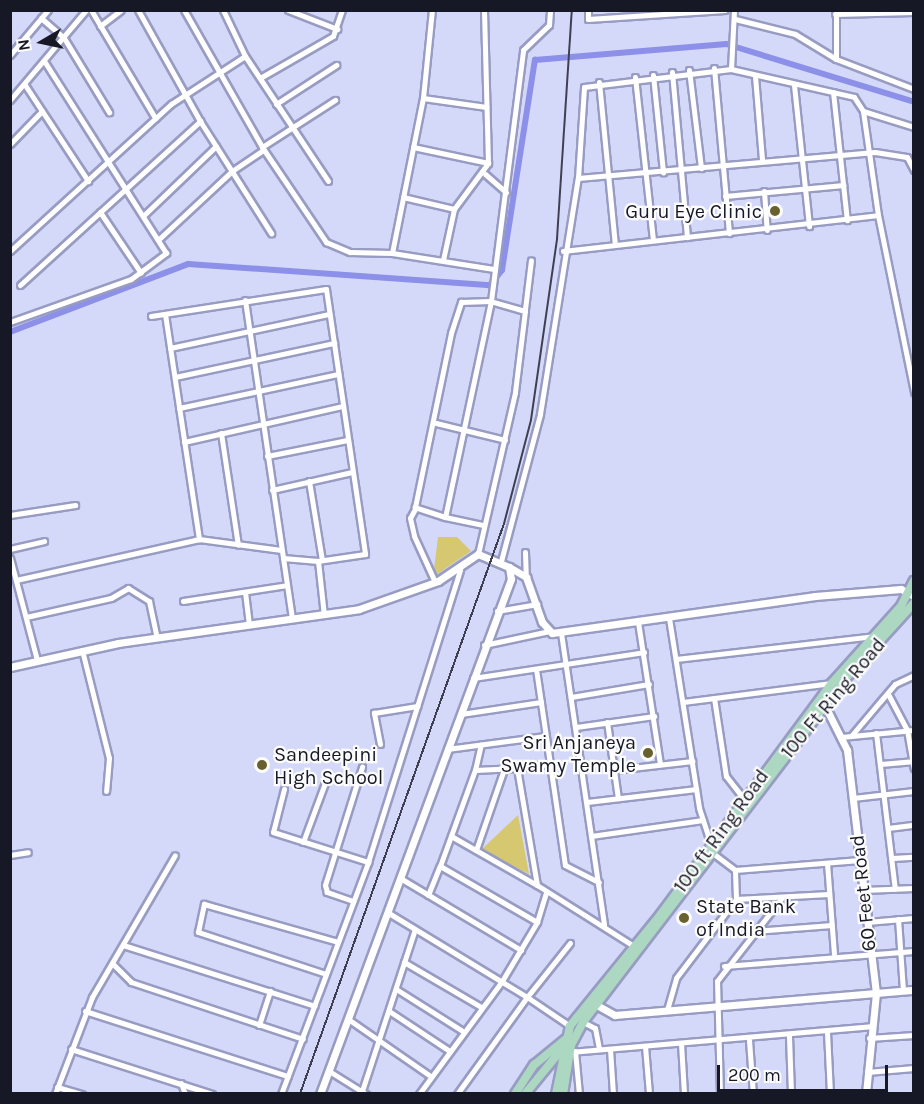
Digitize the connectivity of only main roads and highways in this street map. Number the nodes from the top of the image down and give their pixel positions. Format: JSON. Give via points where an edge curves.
{"nodes":[{"id":1,"x":914,"y":581,"type":"edge"},
{"id":2,"x":911,"y":595,"type":"edge"},
{"id":3,"x":914,"y":603,"type":"edge"},
{"id":4,"x":823,"y":701,"type":"junction"},
{"id":5,"x":593,"y":1003,"type":"junction"},
{"id":6,"x":569,"y":1046,"type":"junction"},
{"id":7,"x":515,"y":1094,"type":"edge"},
{"id":8,"x":525,"y":1094,"type":"edge"},
{"id":9,"x":556,"y":1094,"type":"edge"},
{"id":10,"x":563,"y":1094,"type":"edge"}],
"edges":[{"from":1,"to":2,"type":"main road","name":"100 ft Ring Road"},
{"from":2,"to":4,"type":"main road","name":"100 ft Ring Road","via":[[832,683]]},
{"from":3,"to":4,"type":"main road","name":"100 Ft Ring Road"},
{"from":4,"to":5,"type":"main road","name":"100 ft Ring Road"},
{"from":4,"to":5,"type":"main road","name":"100 Ft Ring Road","via":[[714,854]]},
{"from":5,"to":6,"type":"main road","name":"100 Ft Ring Road"},
{"from":5,"to":6,"type":"main road","name":"100 ft Ring Road","via":[[570,1026]]},
{"from":6,"to":7,"type":"main road","via":[[534,1065]]},
{"from":6,"to":8,"type":"main road"},
{"from":6,"to":9,"type":"main road","name":"100 ft Ring Road"},
{"from":6,"to":10,"type":"main road","name":"100 Ft Ring Road"}]}
